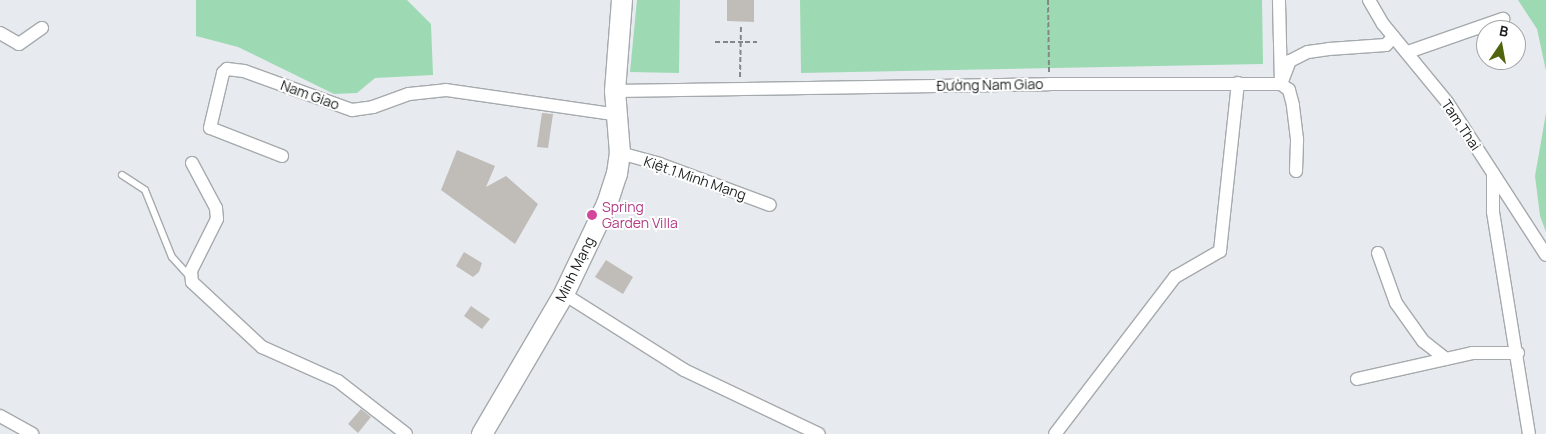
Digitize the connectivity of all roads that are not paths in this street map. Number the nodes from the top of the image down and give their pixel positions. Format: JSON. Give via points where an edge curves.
{"nodes":[{"id":1,"x":622,"y":0,"type":"edge"},
{"id":2,"x":1279,"y":0,"type":"edge"},
{"id":3,"x":1369,"y":0,"type":"edge"},
{"id":4,"x":1503,"y":19,"type":"dead end"},
{"id":5,"x":42,"y":28,"type":"dead end"},
{"id":6,"x":0,"y":33,"type":"edge"},
{"id":7,"x":1393,"y":37,"type":"junction"},
{"id":8,"x":1408,"y":52,"type":"junction"},
{"id":9,"x":1238,"y":84,"type":"junction"},
{"id":10,"x":1281,"y":84,"type":"junction"},
{"id":11,"x":616,"y":91,"type":"junction"},
{"id":12,"x":619,"y":114,"type":"junction"},
{"id":13,"x":620,"y":153,"type":"junction"},
{"id":14,"x":282,"y":156,"type":"dead end"},
{"id":15,"x":192,"y":163,"type":"dead end"},
{"id":16,"x":1296,"y":171,"type":"dead end"},
{"id":17,"x":1493,"y":173,"type":"junction"},
{"id":18,"x":122,"y":175,"type":"dead end"},
{"id":19,"x":770,"y":205,"type":"dead end"},
{"id":20,"x":1378,"y":253,"type":"dead end"},
{"id":21,"x":1546,"y":255,"type":"edge"},
{"id":22,"x":190,"y":277,"type":"junction"},
{"id":23,"x":564,"y":294,"type":"junction"},
{"id":24,"x":1518,"y":352,"type":"junction"},
{"id":25,"x":1446,"y":358,"type":"junction"},
{"id":26,"x":1357,"y":379,"type":"dead end"},
{"id":27,"x":0,"y":416,"type":"edge"},
{"id":28,"x":32,"y":434,"type":"edge"},
{"id":29,"x":406,"y":434,"type":"edge"},
{"id":30,"x":482,"y":434,"type":"edge"},
{"id":31,"x":819,"y":434,"type":"edge"},
{"id":32,"x":1055,"y":434,"type":"edge"},
{"id":33,"x":1529,"y":434,"type":"edge"}],
"edges":[{"from":1,"to":11,"type":"highway","name":"Minh Mạng"},
{"from":2,"to":10,"type":"street"},
{"from":3,"to":7,"type":"street","name":"Tam Thai"},
{"from":4,"to":8,"type":"street"},
{"from":5,"to":6,"type":"street","via":[[19,44]]},
{"from":7,"to":8,"type":"street","name":"Tam Thai"},
{"from":7,"to":10,"type":"street","via":[[1386,45],[1329,48],[1299,56],[1290,61]]},
{"from":8,"to":17,"type":"street","name":"Tam Thai","via":[[1447,102]]},
{"from":9,"to":10,"type":"street","name":"Đường Nam Giao"},
{"from":9,"to":11,"type":"street","name":"Đường Nam Giao"},
{"from":9,"to":32,"type":"street","via":[[1220,250],[1176,278]]},
{"from":10,"to":16,"type":"street","via":[[1289,90],[1292,105],[1297,139]]},
{"from":11,"to":12,"type":"highway","name":"Minh Mạng"},
{"from":12,"to":13,"type":"highway","name":"Minh Mạng"},
{"from":12,"to":14,"type":"street","name":"Nam Giao","via":[[446,90],[409,94],[373,107],[352,110],[244,71],[227,69],[223,73],[210,128]]},
{"from":13,"to":19,"type":"street","name":"Kiệt 1 Minh Mạng","via":[[660,164]]},
{"from":13,"to":23,"type":"highway","name":"Minh Mạng","via":[[607,204]]},
{"from":15,"to":22,"type":"street","via":[[216,208],[218,219]]},
{"from":17,"to":21,"type":"street","name":"Tam Thai"},
{"from":17,"to":24,"type":"street","via":[[1493,212]]},
{"from":18,"to":22,"type":"lane","via":[[145,190],[172,257]]},
{"from":20,"to":25,"type":"street","via":[[1396,303],[1423,341]]},
{"from":22,"to":29,"type":"street","via":[[262,347],[338,381]]},
{"from":23,"to":30,"type":"highway","name":"Minh Mạng"},
{"from":23,"to":31,"type":"street","via":[[677,366]]},
{"from":24,"to":25,"type":"street","via":[[1472,353]]},
{"from":24,"to":33,"type":"street"},
{"from":25,"to":26,"type":"street"},
{"from":27,"to":28,"type":"street"}]}
